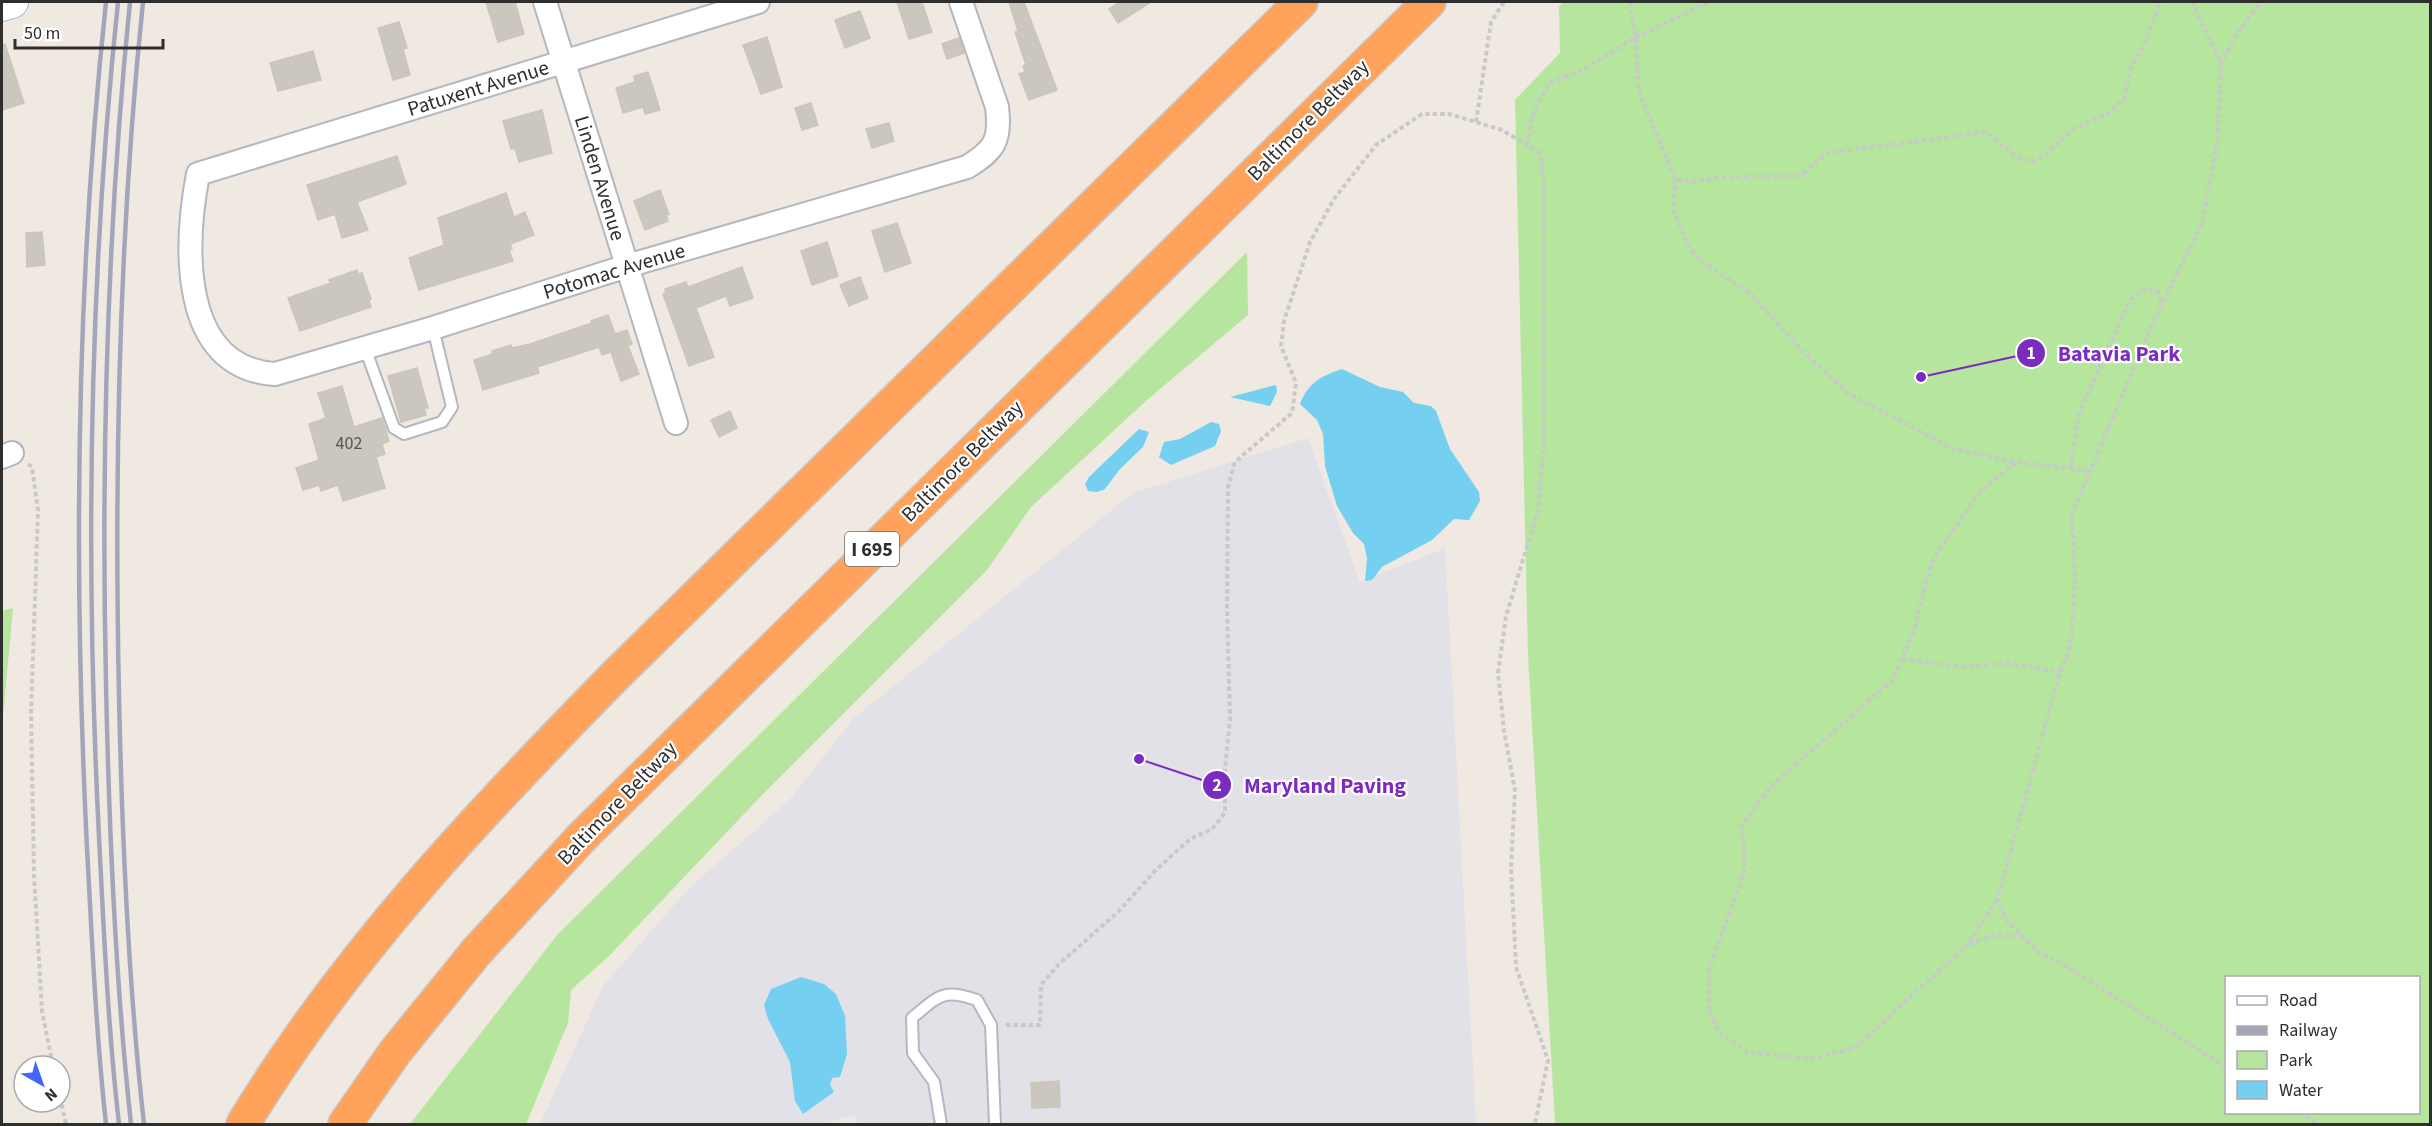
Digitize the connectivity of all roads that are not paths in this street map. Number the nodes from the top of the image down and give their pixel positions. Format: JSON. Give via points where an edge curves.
{"nodes":[{"id":1,"x":12,"y":2,"type":"edge"},
{"id":2,"x":545,"y":2,"type":"edge"},
{"id":3,"x":758,"y":2,"type":"edge"},
{"id":4,"x":961,"y":2,"type":"edge"},
{"id":5,"x":1301,"y":2,"type":"edge"},
{"id":6,"x":1429,"y":2,"type":"edge"},
{"id":7,"x":2,"y":5,"type":"edge"},
{"id":8,"x":564,"y":62,"type":"junction"},
{"id":9,"x":627,"y":266,"type":"junction"},
{"id":10,"x":433,"y":328,"type":"junction"},
{"id":11,"x":365,"y":348,"type":"junction"},
{"id":12,"x":238,"y":365,"type":"joint"},
{"id":13,"x":676,"y":423,"type":"dead end"},
{"id":14,"x":243,"y":1125,"type":"edge"},
{"id":15,"x":345,"y":1125,"type":"edge"},
{"id":16,"x":941,"y":1125,"type":"edge"},
{"id":17,"x":995,"y":1125,"type":"edge"}],
"edges":[{"from":1,"to":7,"type":"street"},
{"from":2,"to":8,"type":"street","name":"Linden Avenue"},
{"from":3,"to":8,"type":"street","name":"Patuxent Avenue"},
{"from":4,"to":9,"type":"street","name":"Potomac Avenue","via":[[997,107],[998,132],[988,153],[967,167]]},
{"from":5,"to":14,"type":"highway","via":[[518,774],[412,892],[330,996]]},
{"from":6,"to":15,"type":"highway","name":"Baltimore Beltway","number":"I 695","via":[[583,836],[477,951],[395,1052]]},
{"from":8,"to":9,"type":"street","name":"Linden Avenue"},
{"from":8,"to":12,"type":"street","name":"Patuxent Avenue","via":[[198,174],[190,228],[195,294],[202,321],[211,336]]},
{"from":9,"to":10,"type":"street","name":"Potomac Avenue"},
{"from":9,"to":13,"type":"street","name":"Linden Avenue"},
{"from":10,"to":11,"type":"street","name":"Potomac Avenue"},
{"from":10,"to":11,"type":"lane","via":[[452,407],[442,422],[404,434],[394,428]]},
{"from":11,"to":12,"type":"street","name":"Potomac Avenue","via":[[275,374],[256,373]]},
{"from":16,"to":17,"type":"lane","via":[[934,1082],[913,1053],[912,1018],[938,997],[955,993],[977,1000],[991,1025]]}]}
